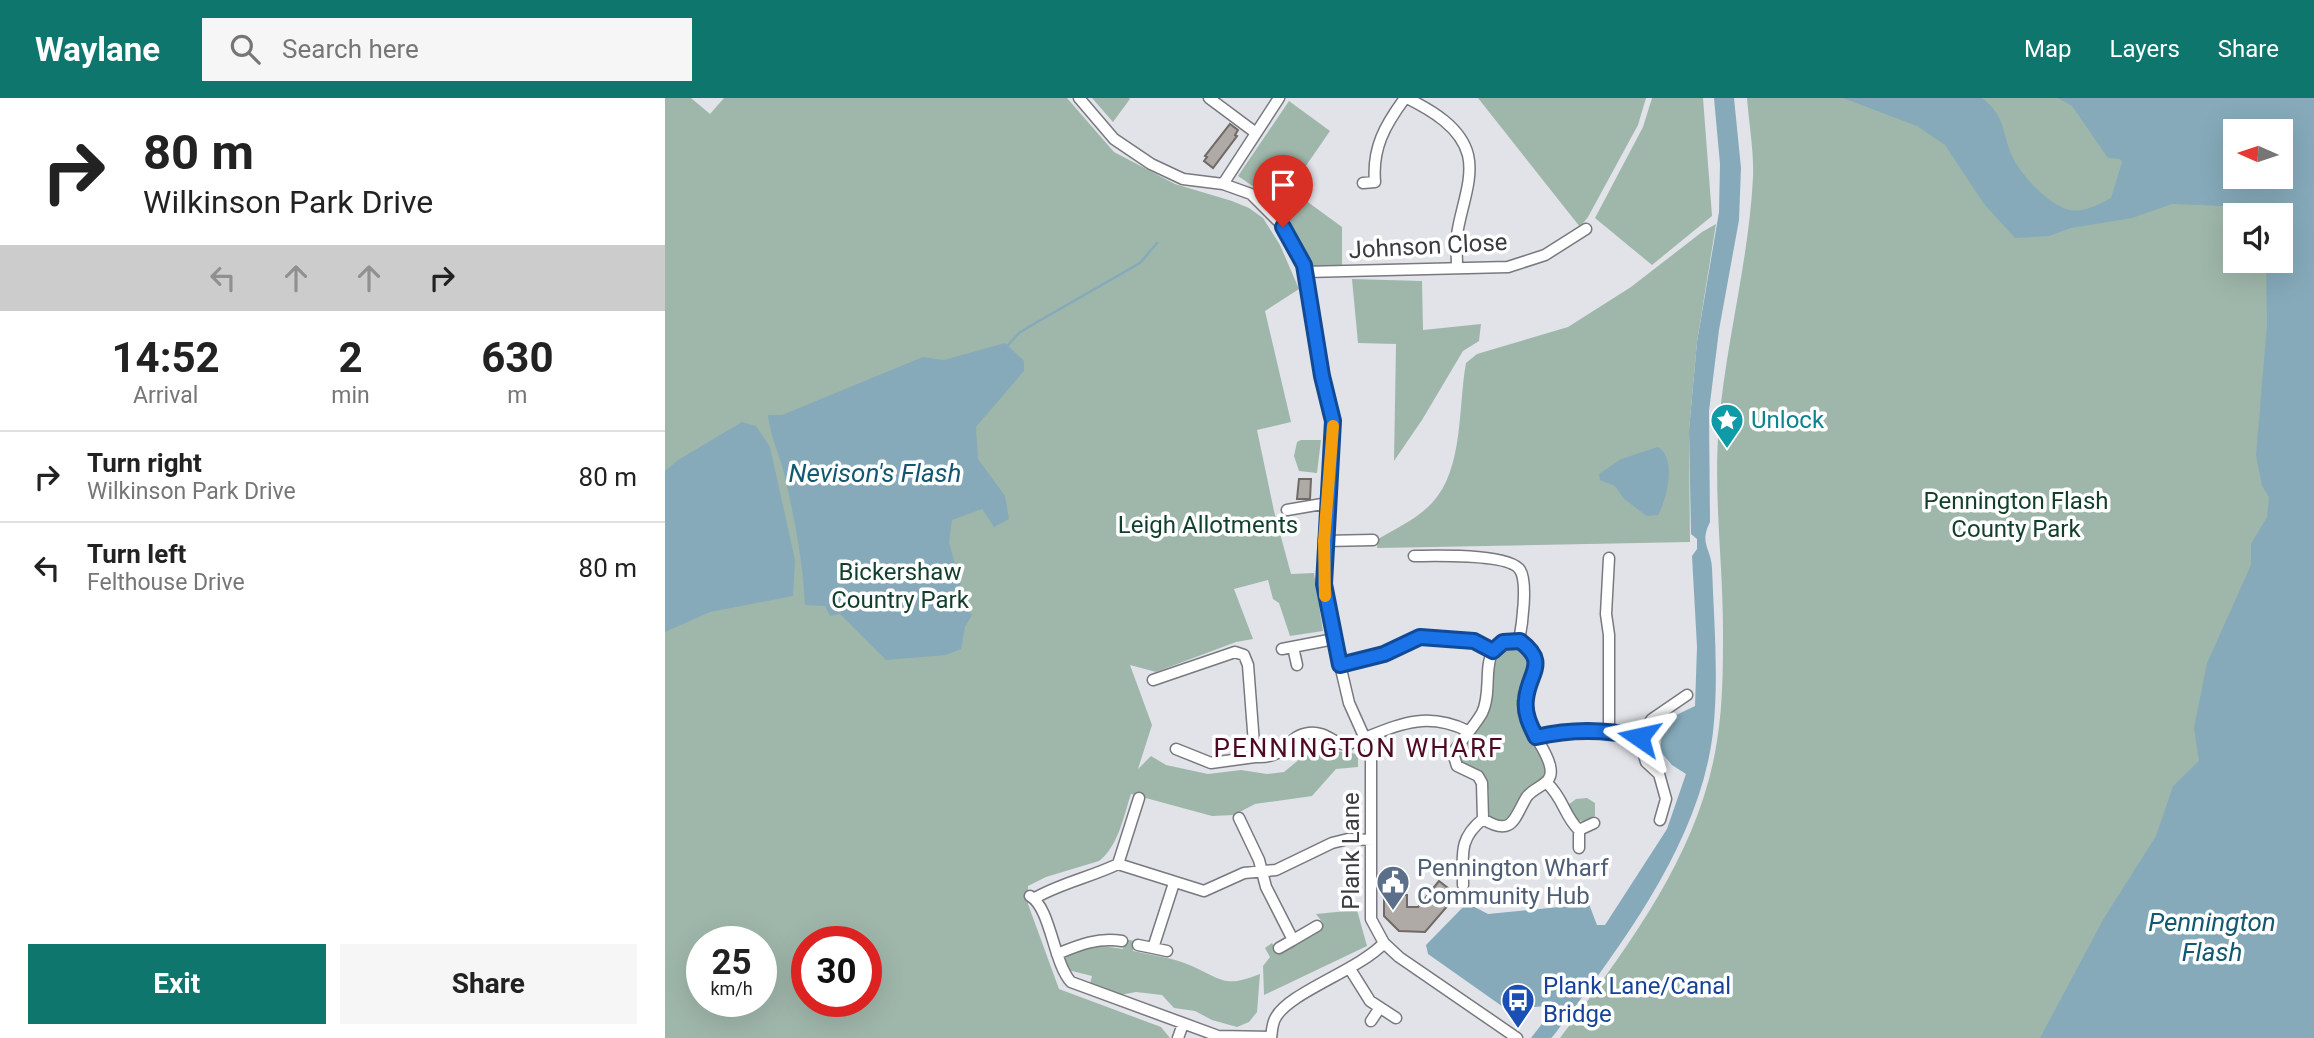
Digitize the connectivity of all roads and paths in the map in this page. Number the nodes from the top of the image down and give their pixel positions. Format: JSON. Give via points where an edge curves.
{"nodes":[{"id":1,"x":1079,"y":98,"type":"edge"},
{"id":2,"x":1209,"y":98,"type":"edge"},
{"id":3,"x":1279,"y":98,"type":"edge"},
{"id":4,"x":1406,"y":98,"type":"edge"},
{"id":5,"x":1257,"y":133,"type":"junction"},
{"id":6,"x":1363,"y":183,"type":"dead end"},
{"id":7,"x":1223,"y":184,"type":"junction"},
{"id":8,"x":1585,"y":229,"type":"dead end"},
{"id":9,"x":1457,"y":268,"type":"junction"},
{"id":10,"x":1305,"y":272,"type":"junction"},
{"id":11,"x":1328,"y":503,"type":"junction"},
{"id":12,"x":1287,"y":510,"type":"dead end"},
{"id":13,"x":1373,"y":540,"type":"dead end"},
{"id":14,"x":1324,"y":541,"type":"junction"},
{"id":15,"x":1414,"y":556,"type":"dead end"},
{"id":16,"x":1609,"y":558,"type":"dead end"},
{"id":17,"x":1333,"y":639,"type":"junction"},
{"id":18,"x":1520,"y":641,"type":"junction"},
{"id":19,"x":1293,"y":647,"type":"junction"},
{"id":20,"x":1282,"y":649,"type":"dead end"},
{"id":21,"x":1493,"y":651,"type":"junction"},
{"id":22,"x":1297,"y":665,"type":"dead end"},
{"id":23,"x":1340,"y":665,"type":"junction"},
{"id":24,"x":1153,"y":680,"type":"dead end"},
{"id":25,"x":1687,"y":695,"type":"dead end"},
{"id":26,"x":1468,"y":731,"type":"junction"},
{"id":27,"x":1609,"y":731,"type":"junction"},
{"id":28,"x":1536,"y":737,"type":"junction"},
{"id":29,"x":1639,"y":737,"type":"junction"},
{"id":30,"x":1366,"y":738,"type":"junction"},
{"id":31,"x":1176,"y":749,"type":"dead end"},
{"id":32,"x":1255,"y":757,"type":"junction"},
{"id":33,"x":1547,"y":783,"type":"junction"},
{"id":34,"x":1139,"y":798,"type":"dead end"},
{"id":35,"x":1239,"y":818,"type":"dead end"},
{"id":36,"x":1483,"y":819,"type":"junction"},
{"id":37,"x":1660,"y":820,"type":"dead end"},
{"id":38,"x":1594,"y":822,"type":"dead end"},
{"id":39,"x":1579,"y":830,"type":"junction"},
{"id":40,"x":1371,"y":840,"type":"junction"},
{"id":41,"x":1579,"y":848,"type":"dead end"},
{"id":42,"x":1118,"y":864,"type":"junction"},
{"id":43,"x":1263,"y":872,"type":"junction"},
{"id":44,"x":1174,"y":883,"type":"junction"},
{"id":45,"x":1463,"y":885,"type":"dead end"},
{"id":46,"x":1317,"y":926,"type":"dead end"},
{"id":47,"x":1293,"y":940,"type":"junction"},
{"id":48,"x":1122,"y":941,"type":"dead end"},
{"id":49,"x":1384,"y":943,"type":"junction"},
{"id":50,"x":1138,"y":945,"type":"dead end"},
{"id":51,"x":1279,"y":947,"type":"dead end"},
{"id":52,"x":1153,"y":948,"type":"junction"},
{"id":53,"x":1167,"y":951,"type":"dead end"},
{"id":54,"x":1057,"y":954,"type":"junction"},
{"id":55,"x":1350,"y":969,"type":"junction"},
{"id":56,"x":1379,"y":1009,"type":"junction"},
{"id":57,"x":1396,"y":1018,"type":"dead end"},
{"id":58,"x":1371,"y":1021,"type":"dead end"},
{"id":59,"x":1183,"y":1024,"type":"junction"},
{"id":60,"x":1271,"y":1037,"type":"edge"},
{"id":61,"x":1178,"y":1038,"type":"edge"},
{"id":62,"x":1517,"y":1038,"type":"edge"}],
"edges":[{"from":1,"to":7,"type":"street","name":"Plank Lane","via":[[1114,139],[1141,158],[1183,178]]},
{"from":2,"to":5,"type":"street"},
{"from":3,"to":5,"type":"street"},
{"from":4,"to":6,"type":"street","via":[[1380,135],[1375,183]]},
{"from":4,"to":9,"type":"street","via":[[1437,114],[1457,134],[1468,155]]},
{"from":5,"to":7,"type":"street"},
{"from":7,"to":10,"type":"street","name":"Plank Lane","via":[[1251,194],[1283,227]]},
{"from":8,"to":9,"type":"street","name":"Johnson Close","via":[[1545,255],[1508,267]]},
{"from":9,"to":10,"type":"street","name":"Johnson Close"},
{"from":10,"to":11,"type":"street","name":"Plank Lane","via":[[1334,430]]},
{"from":11,"to":12,"type":"street"},
{"from":11,"to":14,"type":"street","name":"Plank Lane"},
{"from":13,"to":14,"type":"street"},
{"from":14,"to":17,"type":"street","name":"Plank Lane","via":[[1324,584]]},
{"from":15,"to":18,"type":"street","via":[[1430,560],[1496,558],[1521,571]]},
{"from":16,"to":27,"type":"street"},
{"from":17,"to":19,"type":"street"},
{"from":17,"to":23,"type":"street","name":"Plank Lane"},
{"from":18,"to":21,"type":"street","via":[[1503,642]]},
{"from":18,"to":28,"type":"street","via":[[1535,658],[1526,710]]},
{"from":19,"to":20,"type":"street"},
{"from":19,"to":22,"type":"street"},
{"from":21,"to":23,"type":"street","via":[[1474,641],[1420,637],[1384,654]]},
{"from":21,"to":26,"type":"street","via":[[1487,699]]},
{"from":23,"to":30,"type":"street","name":"Plank Lane","via":[[1349,703]]},
{"from":24,"to":32,"type":"street","via":[[1235,652],[1244,655]]},
{"from":25,"to":29,"type":"street","via":[[1652,719]]},
{"from":26,"to":30,"type":"street","via":[[1435,719],[1400,725]]},
{"from":26,"to":36,"type":"street","via":[[1453,753],[1454,761],[1461,771],[1478,776],[1482,783]]},
{"from":27,"to":28,"type":"street"},
{"from":27,"to":29,"type":"street"},
{"from":28,"to":33,"type":"street","via":[[1550,765]]},
{"from":29,"to":37,"type":"street","via":[[1646,762],[1659,774],[1666,799]]},
{"from":30,"to":32,"type":"street","via":[[1346,746],[1320,733],[1309,733],[1276,756]]},
{"from":30,"to":40,"type":"street","name":"Plank Lane","via":[[1372,762]]},
{"from":31,"to":32,"type":"street","via":[[1211,763]]},
{"from":33,"to":36,"type":"street","via":[[1527,797],[1509,825]]},
{"from":33,"to":39,"type":"street","via":[[1563,800]]},
{"from":34,"to":42,"type":"street"},
{"from":35,"to":43,"type":"street"},
{"from":36,"to":45,"type":"street","via":[[1464,841]]},
{"from":38,"to":39,"type":"street"},
{"from":39,"to":41,"type":"street"},
{"from":40,"to":43,"type":"street","via":[[1332,843]]},
{"from":40,"to":49,"type":"street","name":"Plank Lane","via":[[1371,919]]},
{"from":42,"to":44,"type":"street"},
{"from":42,"to":54,"type":"street","via":[[1032,897]]},
{"from":43,"to":44,"type":"street","via":[[1244,873],[1204,891]]},
{"from":43,"to":47,"type":"street"},
{"from":44,"to":52,"type":"street"},
{"from":46,"to":47,"type":"street"},
{"from":47,"to":51,"type":"street"},
{"from":48,"to":54,"type":"street","via":[[1084,943]]},
{"from":49,"to":55,"type":"street"},
{"from":49,"to":62,"type":"street"},
{"from":50,"to":52,"type":"street"},
{"from":52,"to":53,"type":"street"},
{"from":54,"to":59,"type":"street","via":[[1071,982]]},
{"from":55,"to":56,"type":"street"},
{"from":55,"to":60,"type":"street","via":[[1284,1007]]},
{"from":56,"to":57,"type":"street"},
{"from":56,"to":58,"type":"street"},
{"from":59,"to":60,"type":"street","via":[[1226,1038]]},
{"from":59,"to":61,"type":"street"}]}
